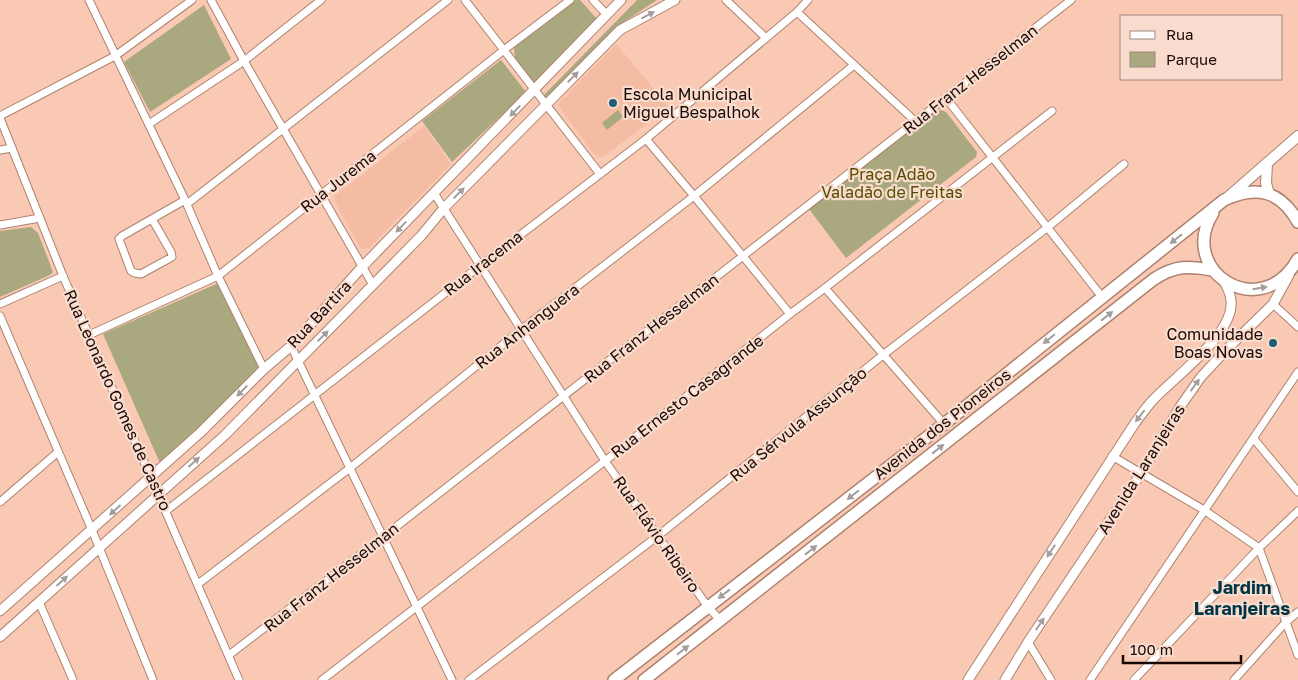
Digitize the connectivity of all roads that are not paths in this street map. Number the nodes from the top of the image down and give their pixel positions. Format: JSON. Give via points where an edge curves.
{"nodes":[{"id":1,"x":89,"y":0,"type":"edge"},
{"id":2,"x":192,"y":0,"type":"edge"},
{"id":3,"x":211,"y":0,"type":"edge"},
{"id":4,"x":321,"y":0,"type":"edge"},
{"id":5,"x":448,"y":0,"type":"edge"},
{"id":6,"x":465,"y":0,"type":"edge"},
{"id":7,"x":570,"y":0,"type":"edge"},
{"id":8,"x":593,"y":0,"type":"edge"},
{"id":9,"x":621,"y":0,"type":"edge"},
{"id":10,"x":675,"y":0,"type":"edge"},
{"id":11,"x":726,"y":0,"type":"edge"},
{"id":12,"x":808,"y":0,"type":"edge"},
{"id":13,"x":1071,"y":0,"type":"edge"},
{"id":14,"x":797,"y":12,"type":"junction"},
{"id":15,"x":607,"y":15,"type":"junction"},
{"id":16,"x":766,"y":38,"type":"junction"},
{"id":17,"x":504,"y":50,"type":"junction"},
{"id":18,"x":115,"y":56,"type":"junction"},
{"id":19,"x":244,"y":61,"type":"junction"},
{"id":20,"x":854,"y":65,"type":"junction"},
{"id":21,"x":535,"y":90,"type":"junction"},
{"id":22,"x":946,"y":98,"type":"junction"},
{"id":23,"x":546,"y":105,"type":"junction"},
{"id":24,"x":1052,"y":112,"type":"dead end"},
{"id":25,"x":0,"y":117,"type":"edge"},
{"id":26,"x":915,"y":121,"type":"junction"},
{"id":27,"x":149,"y":124,"type":"junction"},
{"id":28,"x":283,"y":129,"type":"junction"},
{"id":29,"x":1298,"y":136,"type":"edge"},
{"id":30,"x":646,"y":139,"type":"junction"},
{"id":31,"x":12,"y":148,"type":"junction"},
{"id":32,"x":0,"y":150,"type":"edge"},
{"id":33,"x":993,"y":158,"type":"junction"},
{"id":34,"x":1267,"y":163,"type":"junction"},
{"id":35,"x":1124,"y":164,"type":"dead end"},
{"id":36,"x":600,"y":174,"type":"junction"},
{"id":37,"x":434,"y":193,"type":"junction"},
{"id":38,"x":1269,"y":194,"type":"junction"},
{"id":39,"x":320,"y":195,"type":"junction"},
{"id":40,"x":694,"y":196,"type":"junction"},
{"id":41,"x":1224,"y":200,"type":"junction"},
{"id":42,"x":186,"y":202,"type":"junction"},
{"id":43,"x":444,"y":208,"type":"junction"},
{"id":44,"x":1215,"y":209,"type":"junction"},
{"id":45,"x":40,"y":218,"type":"junction"},
{"id":46,"x":152,"y":219,"type":"junction"},
{"id":47,"x":1298,"y":222,"type":"edge"},
{"id":48,"x":0,"y":224,"type":"edge"},
{"id":49,"x":1048,"y":227,"type":"junction"},
{"id":50,"x":743,"y":256,"type":"junction"},
{"id":51,"x":1298,"y":259,"type":"edge"},
{"id":52,"x":481,"y":265,"type":"junction"},
{"id":53,"x":363,"y":266,"type":"junction"},
{"id":54,"x":1213,"y":270,"type":"junction"},
{"id":55,"x":1292,"y":270,"type":"junction"},
{"id":56,"x":64,"y":276,"type":"junction"},
{"id":57,"x":218,"y":276,"type":"junction"},
{"id":58,"x":1224,"y":281,"type":"junction"},
{"id":59,"x":373,"y":285,"type":"junction"},
{"id":60,"x":825,"y":288,"type":"junction"},
{"id":61,"x":1102,"y":297,"type":"junction"},
{"id":62,"x":0,"y":304,"type":"edge"},
{"id":63,"x":1273,"y":304,"type":"junction"},
{"id":64,"x":790,"y":314,"type":"junction"},
{"id":65,"x":0,"y":316,"type":"edge"},
{"id":66,"x":1298,"y":327,"type":"edge"},
{"id":67,"x":522,"y":330,"type":"junction"},
{"id":68,"x":89,"y":335,"type":"junction"},
{"id":69,"x":291,"y":346,"type":"junction"},
{"id":70,"x":883,"y":355,"type":"junction"},
{"id":71,"x":298,"y":361,"type":"junction"},
{"id":72,"x":264,"y":369,"type":"junction"},
{"id":73,"x":1298,"y":374,"type":"edge"},
{"id":74,"x":314,"y":394,"type":"junction"},
{"id":75,"x":564,"y":396,"type":"junction"},
{"id":76,"x":944,"y":424,"type":"junction"},
{"id":77,"x":1254,"y":439,"type":"junction"},
{"id":78,"x":58,"y":452,"type":"junction"},
{"id":79,"x":1112,"y":456,"type":"junction"},
{"id":80,"x":605,"y":460,"type":"junction"},
{"id":81,"x":350,"y":468,"type":"junction"},
{"id":82,"x":1142,"y":472,"type":"junction"},
{"id":83,"x":151,"y":477,"type":"junction"},
{"id":84,"x":1298,"y":492,"type":"edge"},
{"id":85,"x":158,"y":495,"type":"junction"},
{"id":86,"x":0,"y":502,"type":"edge"},
{"id":87,"x":1204,"y":510,"type":"junction"},
{"id":88,"x":166,"y":511,"type":"junction"},
{"id":89,"x":1298,"y":511,"type":"edge"},
{"id":90,"x":92,"y":530,"type":"junction"},
{"id":91,"x":659,"y":535,"type":"junction"},
{"id":92,"x":384,"y":537,"type":"junction"},
{"id":93,"x":99,"y":547,"type":"junction"},
{"id":94,"x":1259,"y":548,"type":"junction"},
{"id":95,"x":198,"y":584,"type":"junction"},
{"id":96,"x":39,"y":602,"type":"junction"},
{"id":97,"x":416,"y":606,"type":"junction"},
{"id":98,"x":708,"y":607,"type":"junction"},
{"id":99,"x":0,"y":612,"type":"edge"},
{"id":100,"x":1298,"y":612,"type":"edge"},
{"id":101,"x":721,"y":621,"type":"junction"},
{"id":102,"x":1286,"y":622,"type":"junction"},
{"id":103,"x":0,"y":636,"type":"edge"},
{"id":104,"x":1028,"y":642,"type":"junction"},
{"id":105,"x":1298,"y":655,"type":"edge"},
{"id":106,"x":229,"y":656,"type":"junction"},
{"id":107,"x":73,"y":680,"type":"edge"},
{"id":108,"x":153,"y":680,"type":"edge"},
{"id":109,"x":240,"y":680,"type":"edge"},
{"id":110,"x":322,"y":680,"type":"edge"},
{"id":111,"x":452,"y":680,"type":"edge"},
{"id":112,"x":469,"y":680,"type":"edge"},
{"id":113,"x":614,"y":680,"type":"edge"},
{"id":114,"x":644,"y":680,"type":"edge"},
{"id":115,"x":968,"y":680,"type":"edge"},
{"id":116,"x":1004,"y":680,"type":"edge"},
{"id":117,"x":1051,"y":680,"type":"edge"},
{"id":118,"x":1090,"y":680,"type":"edge"},
{"id":119,"x":1134,"y":680,"type":"edge"},
{"id":120,"x":1234,"y":680,"type":"edge"}],
"edges":[{"from":1,"to":18,"type":"street"},
{"from":2,"to":18,"type":"street"},
{"from":3,"to":19,"type":"street"},
{"from":4,"to":19,"type":"street"},
{"from":5,"to":28,"type":"street"},
{"from":6,"to":17,"type":"street"},
{"from":7,"to":17,"type":"street","name":"Rua Jurema"},
{"from":8,"to":15,"type":"street"},
{"from":9,"to":15,"type":"street","name":"Rua Bartira"},
{"from":23,"to":10,"type":"street","name":"Rua Bartira","one_way":true,"via":[[620,30]]},
{"from":11,"to":16,"type":"street"},
{"from":12,"to":14,"type":"street","name":"Rua Iracema"},
{"from":13,"to":22,"type":"street","name":"Rua Franz Hesselman"},
{"from":14,"to":16,"type":"street","name":"Rua Iracema"},
{"from":14,"to":20,"type":"street"},
{"from":15,"to":21,"type":"street","name":"Rua Bartira"},
{"from":16,"to":30,"type":"street","name":"Rua Iracema"},
{"from":17,"to":21,"type":"street"},
{"from":17,"to":39,"type":"street","name":"Rua Jurema"},
{"from":18,"to":25,"type":"street"},
{"from":18,"to":27,"type":"street"},
{"from":19,"to":27,"type":"street"},
{"from":19,"to":28,"type":"street"},
{"from":20,"to":26,"type":"street"},
{"from":20,"to":40,"type":"street","name":"Rua Anhanguera"},
{"from":21,"to":23,"type":"street"},
{"from":21,"to":37,"type":"street","name":"Rua Bartira","one_way":true},
{"from":22,"to":26,"type":"street","name":"Rua Franz Hesselman"},
{"from":22,"to":33,"type":"street"},
{"from":23,"to":36,"type":"street"},
{"from":43,"to":23,"type":"street","name":"Rua Bartira","one_way":true},
{"from":24,"to":33,"type":"street","name":"Rua Ernesto Casagrande"},
{"from":25,"to":31,"type":"street","name":"Rua Leonardo Gomes de Castro"},
{"from":26,"to":50,"type":"street","name":"Rua Franz Hesselman"},
{"from":27,"to":42,"type":"street"},
{"from":28,"to":39,"type":"street"},
{"from":28,"to":42,"type":"street"},
{"from":29,"to":34,"type":"main road","name":"Avenida dos Pioneiros"},
{"from":30,"to":36,"type":"street","name":"Rua Iracema"},
{"from":30,"to":40,"type":"street"},
{"from":31,"to":32,"type":"street"},
{"from":31,"to":45,"type":"street","name":"Rua Leonardo Gomes de Castro"},
{"from":33,"to":49,"type":"street"},
{"from":33,"to":60,"type":"street","name":"Rua Ernesto Casagrande"},
{"from":34,"to":38,"type":"main road"},
{"from":34,"to":41,"type":"main road","name":"Avenida dos Pioneiros"},
{"from":35,"to":49,"type":"street","name":"Rua Sérvula Assunção"},
{"from":36,"to":52,"type":"street","name":"Rua Iracema"},
{"from":37,"to":43,"type":"street","name":"Rua Flávio Ribeiro"},
{"from":37,"to":53,"type":"street","name":"Rua Bartira","one_way":true},
{"from":38,"to":41,"type":"main road","via":[[1246,192]]},
{"from":38,"to":47,"type":"main road","via":[[1282,200]]},
{"from":39,"to":53,"type":"street"},
{"from":39,"to":57,"type":"street","name":"Rua Jurema"},
{"from":40,"to":50,"type":"street"},
{"from":40,"to":67,"type":"street","name":"Rua Anhanguera"},
{"from":41,"to":44,"type":"main road","name":"Avenida dos Pioneiros"},
{"from":42,"to":46,"type":"street"},
{"from":42,"to":57,"type":"street"},
{"from":43,"to":52,"type":"street","name":"Rua Flávio Ribeiro"},
{"from":43,"to":59,"type":"street","name":"Rua Bartira"},
{"from":44,"to":54,"type":"main road","via":[[1204,232],[1204,246]]},
{"from":44,"to":61,"type":"main road","name":"Avenida dos Pioneiros","one_way":true},
{"from":45,"to":48,"type":"street"},
{"from":45,"to":56,"type":"street","name":"Rua Leonardo Gomes de Castro"},
{"from":46,"to":46,"type":"street","via":[[119,239],[135,274],[141,274],[172,257]]},
{"from":49,"to":61,"type":"street"},
{"from":49,"to":70,"type":"street","name":"Rua Sérvula Assunção"},
{"from":50,"to":64,"type":"street"},
{"from":50,"to":75,"type":"street","name":"Rua Franz Hesselman"},
{"from":51,"to":55,"type":"main road"},
{"from":52,"to":67,"type":"street","name":"Rua Flávio Ribeiro"},
{"from":52,"to":74,"type":"street","name":"Rua Iracema"},
{"from":53,"to":59,"type":"street"},
{"from":53,"to":69,"type":"street","name":"Rua Bartira"},
{"from":54,"to":58,"type":"main road"},
{"from":101,"to":54,"type":"main road","name":"Avenida dos Pioneiros","one_way":true,"via":[[1154,279],[1175,268]]},
{"from":58,"to":55,"type":"main road","one_way":true,"via":[[1242,288],[1260,289],[1283,279]]},
{"from":55,"to":63,"type":"street","name":"Avenida Laranjeiras"},
{"from":56,"to":62,"type":"street"},
{"from":56,"to":68,"type":"street","name":"Rua Leonardo Gomes de Castro"},
{"from":57,"to":68,"type":"street","name":"Rua Jurema"},
{"from":57,"to":72,"type":"street"},
{"from":58,"to":79,"type":"street","name":"Avenida Laranjeiras","one_way":true,"via":[[1231,294],[1231,307],[1222,330],[1152,400]]},
{"from":71,"to":59,"type":"street","name":"Rua Bartira","one_way":true},
{"from":60,"to":64,"type":"street","name":"Rua Ernesto Casagrande"},
{"from":60,"to":70,"type":"street"},
{"from":61,"to":76,"type":"main road","name":"Avenida dos Pioneiros","one_way":true},
{"from":63,"to":66,"type":"street"},
{"from":82,"to":63,"type":"street","name":"Avenida Laranjeiras","one_way":true,"via":[[1180,407],[1202,377]]},
{"from":64,"to":80,"type":"street","name":"Rua Ernesto Casagrande"},
{"from":65,"to":78,"type":"street"},
{"from":67,"to":75,"type":"street","name":"Rua Flávio Ribeiro"},
{"from":67,"to":81,"type":"street","name":"Rua Anhanguera"},
{"from":68,"to":83,"type":"street","name":"Rua Leonardo Gomes de Castro"},
{"from":69,"to":71,"type":"street"},
{"from":69,"to":72,"type":"street","name":"Rua Bartira"},
{"from":70,"to":76,"type":"street"},
{"from":70,"to":91,"type":"street","name":"Rua Sérvula Assunção"},
{"from":71,"to":74,"type":"street"},
{"from":85,"to":71,"type":"street","name":"Rua Bartira","one_way":true,"via":[[225,435]]},
{"from":72,"to":83,"type":"street","name":"Rua Bartira","one_way":true},
{"from":73,"to":77,"type":"street"},
{"from":74,"to":81,"type":"street"},
{"from":74,"to":88,"type":"street","name":"Rua Iracema"},
{"from":75,"to":80,"type":"street","name":"Rua Flávio Ribeiro"},
{"from":75,"to":92,"type":"street","name":"Rua Franz Hesselman"},
{"from":76,"to":98,"type":"main road","name":"Avenida dos Pioneiros","one_way":true},
{"from":77,"to":84,"type":"street"},
{"from":77,"to":87,"type":"street"},
{"from":78,"to":86,"type":"street"},
{"from":78,"to":90,"type":"street"},
{"from":79,"to":82,"type":"street"},
{"from":79,"to":115,"type":"street","name":"Avenida Laranjeiras","one_way":true},
{"from":80,"to":91,"type":"street","name":"Rua Flávio Ribeiro"},
{"from":80,"to":97,"type":"street","name":"Rua Ernesto Casagrande"},
{"from":81,"to":92,"type":"street"},
{"from":81,"to":95,"type":"street","name":"Rua Anhanguera"},
{"from":82,"to":87,"type":"street"},
{"from":104,"to":82,"type":"street","name":"Avenida Laranjeiras","one_way":true},
{"from":83,"to":85,"type":"street","name":"Rua Leonardo Gomes de Castro"},
{"from":83,"to":90,"type":"street","name":"Rua Bartira","one_way":true},
{"from":85,"to":88,"type":"street","name":"Rua Leonardo Gomes de Castro"},
{"from":85,"to":93,"type":"street","name":"Rua Bartira"},
{"from":87,"to":94,"type":"street"},
{"from":87,"to":118,"type":"street"},
{"from":88,"to":95,"type":"street","name":"Rua Leonardo Gomes de Castro"},
{"from":89,"to":94,"type":"street"},
{"from":90,"to":93,"type":"street"},
{"from":90,"to":99,"type":"street","name":"Rua Bartira"},
{"from":91,"to":98,"type":"street","name":"Rua Flávio Ribeiro"},
{"from":91,"to":112,"type":"street","name":"Rua Sérvula Assunção"},
{"from":92,"to":97,"type":"street"},
{"from":92,"to":106,"type":"street","name":"Rua Franz Hesselman"},
{"from":96,"to":93,"type":"street","name":"Rua Bartira","one_way":true},
{"from":93,"to":108,"type":"street"},
{"from":94,"to":102,"type":"street"},
{"from":94,"to":119,"type":"street"},
{"from":95,"to":106,"type":"street","name":"Rua Leonardo Gomes de Castro"},
{"from":96,"to":103,"type":"street","name":"Rua Bartira"},
{"from":96,"to":107,"type":"street"},
{"from":97,"to":110,"type":"street","name":"Rua Ernesto Casagrande"},
{"from":97,"to":111,"type":"street"},
{"from":98,"to":101,"type":"street","name":"Rua Flávio Ribeiro"},
{"from":98,"to":113,"type":"main road","name":"Avenida dos Pioneiros"},
{"from":100,"to":102,"type":"street"},
{"from":114,"to":101,"type":"main road","name":"Avenida dos Pioneiros","one_way":true},
{"from":102,"to":105,"type":"street"},
{"from":102,"to":120,"type":"street"},
{"from":104,"to":116,"type":"street","name":"Avenida Laranjeiras"},
{"from":104,"to":117,"type":"street"},
{"from":106,"to":109,"type":"street","name":"Rua Leonardo Gomes de Castro"}]}
